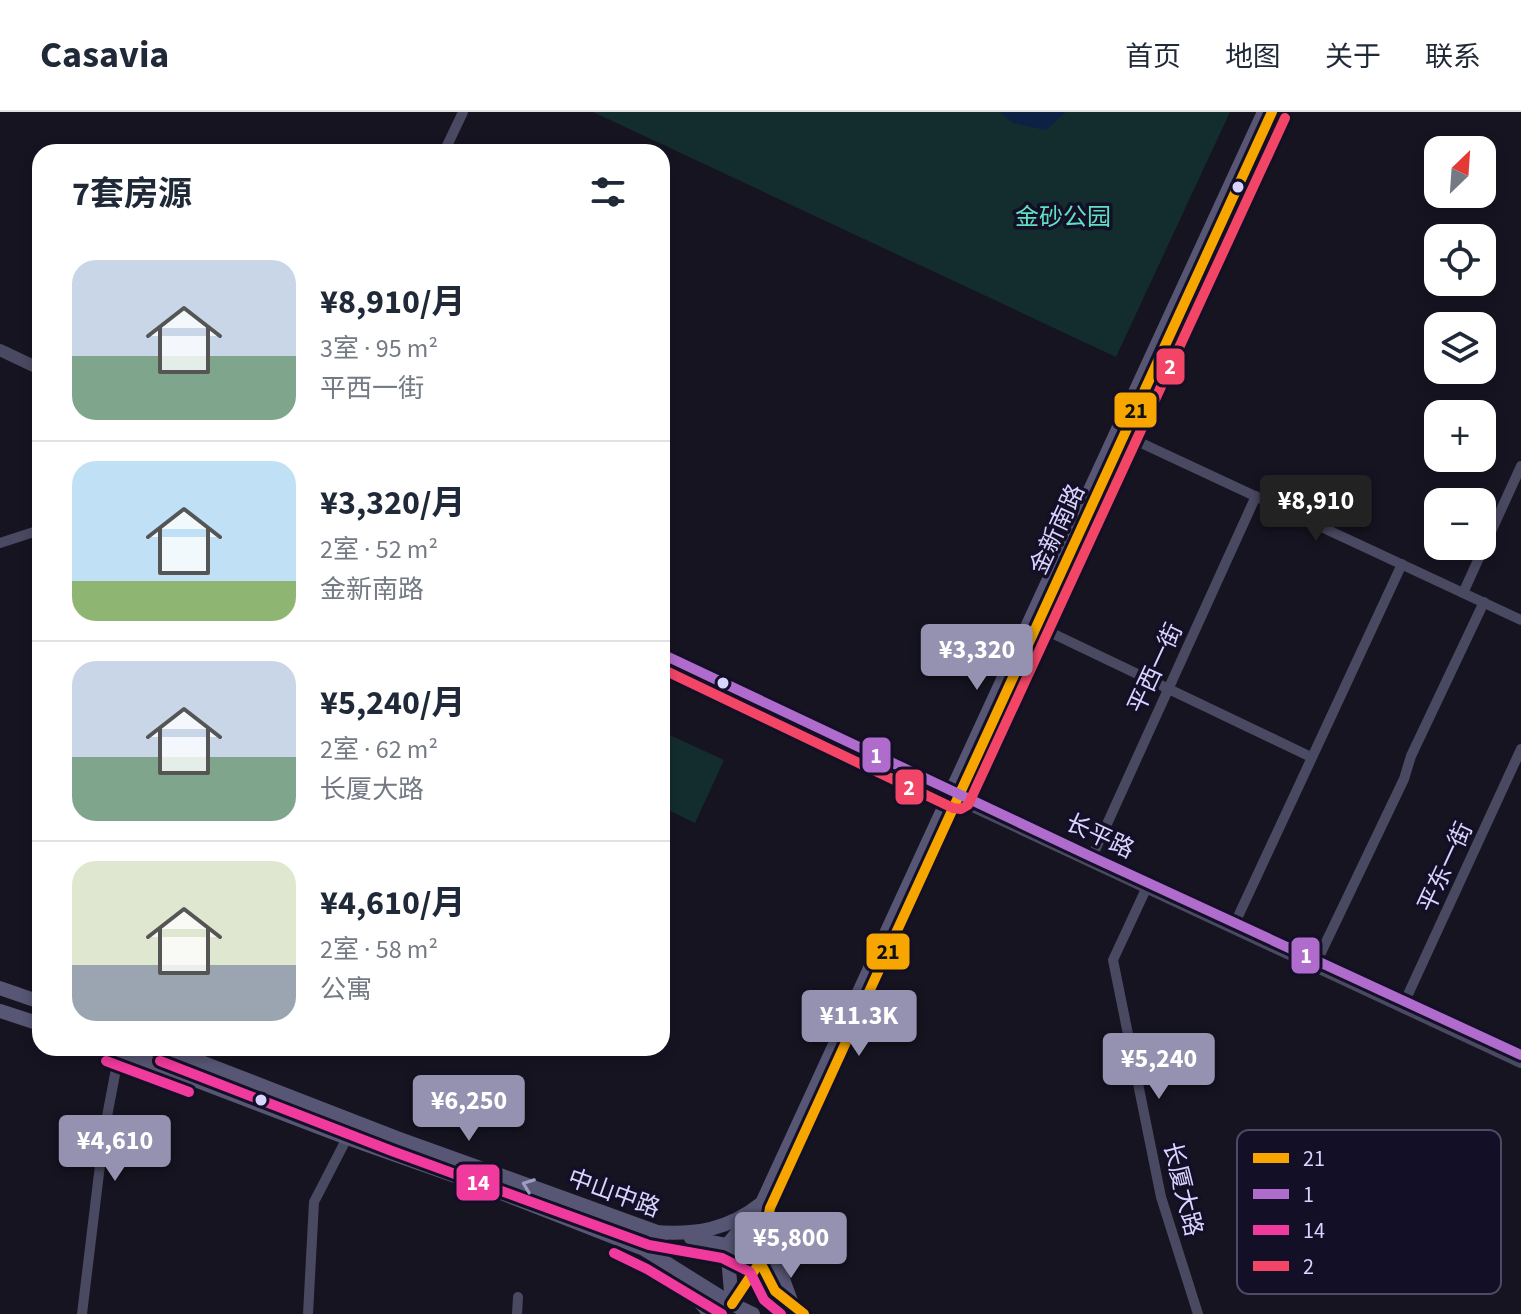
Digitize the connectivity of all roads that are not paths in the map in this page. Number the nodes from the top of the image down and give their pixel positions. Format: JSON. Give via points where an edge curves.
{"nodes":[{"id":1,"x":463,"y":112,"type":"edge"},
{"id":2,"x":1264,"y":112,"type":"edge"},
{"id":3,"x":1272,"y":112,"type":"edge"},
{"id":4,"x":448,"y":144,"type":"edge"},
{"id":5,"x":0,"y":344,"type":"edge"},
{"id":6,"x":0,"y":350,"type":"edge"},
{"id":7,"x":32,"y":358,"type":"edge"},
{"id":8,"x":32,"y":365,"type":"edge"},
{"id":9,"x":1124,"y":435,"type":"junction"},
{"id":10,"x":1521,"y":466,"type":"edge"},
{"id":11,"x":1256,"y":496,"type":"junction"},
{"id":12,"x":32,"y":533,"type":"edge"},
{"id":13,"x":0,"y":543,"type":"edge"},
{"id":14,"x":1402,"y":564,"type":"junction"},
{"id":15,"x":1463,"y":593,"type":"junction"},
{"id":16,"x":1484,"y":602,"type":"junction"},
{"id":17,"x":1521,"y":620,"type":"edge"},
{"id":18,"x":1037,"y":626,"type":"junction"},
{"id":19,"x":670,"y":658,"type":"edge"},
{"id":20,"x":670,"y":665,"type":"edge"},
{"id":21,"x":1168,"y":689,"type":"junction"},
{"id":22,"x":1521,"y":749,"type":"edge"},
{"id":23,"x":1311,"y":757,"type":"junction"},
{"id":24,"x":955,"y":796,"type":"junction"},
{"id":25,"x":1092,"y":857,"type":"junction"},
{"id":26,"x":1146,"y":889,"type":"junction"},
{"id":27,"x":1235,"y":923,"type":"junction"},
{"id":28,"x":1317,"y":961,"type":"junction"},
{"id":29,"x":0,"y":988,"type":"edge"},
{"id":30,"x":32,"y":999,"type":"edge"},
{"id":31,"x":1405,"y":1001,"type":"junction"},
{"id":32,"x":0,"y":1011,"type":"edge"},
{"id":33,"x":32,"y":1021,"type":"edge"},
{"id":34,"x":1521,"y":1055,"type":"edge"},
{"id":35,"x":116,"y":1056,"type":"edge"},
{"id":36,"x":135,"y":1056,"type":"edge"},
{"id":37,"x":186,"y":1056,"type":"edge"},
{"id":38,"x":1521,"y":1062,"type":"edge"},
{"id":39,"x":347,"y":1138,"type":"junction"},
{"id":40,"x":766,"y":1206,"type":"junction"},
{"id":41,"x":654,"y":1232,"type":"junction"},
{"id":42,"x":727,"y":1245,"type":"junction"},
{"id":43,"x":644,"y":1249,"type":"junction"},
{"id":44,"x":760,"y":1262,"type":"junction"},
{"id":45,"x":518,"y":1297,"type":"dead end"},
{"id":46,"x":733,"y":1309,"type":"edge"},
{"id":47,"x":798,"y":1310,"type":"edge"},
{"id":48,"x":82,"y":1314,"type":"edge"},
{"id":49,"x":308,"y":1314,"type":"edge"},
{"id":50,"x":517,"y":1314,"type":"edge"},
{"id":51,"x":710,"y":1314,"type":"edge"},
{"id":52,"x":753,"y":1314,"type":"edge"},
{"id":53,"x":1198,"y":1314,"type":"edge"}],
"edges":[{"from":1,"to":4,"type":"street"},
{"from":2,"to":24,"type":"main road","name":"金新南路"},
{"from":3,"to":9,"type":"main road","name":"金新南路"},
{"from":5,"to":7,"type":"street"},
{"from":6,"to":8,"type":"street"},
{"from":9,"to":11,"type":"street"},
{"from":9,"to":18,"type":"main road","name":"金新南路"},
{"from":10,"to":15,"type":"street"},
{"from":11,"to":14,"type":"street"},
{"from":11,"to":21,"type":"street","name":"平西一街"},
{"from":12,"to":13,"type":"street"},
{"from":14,"to":15,"type":"street"},
{"from":14,"to":23,"type":"street"},
{"from":15,"to":16,"type":"street"},
{"from":16,"to":17,"type":"street"},
{"from":16,"to":28,"type":"street"},
{"from":18,"to":21,"type":"street"},
{"from":18,"to":24,"type":"main road","name":"金新南路"},
{"from":19,"to":24,"type":"street","name":"长平路"},
{"from":20,"to":24,"type":"street","name":"长平路"},
{"from":21,"to":23,"type":"street"},
{"from":21,"to":25,"type":"street","name":"平西一街"},
{"from":22,"to":31,"type":"street","name":"平东一街"},
{"from":23,"to":27,"type":"street"},
{"from":24,"to":25,"type":"street","name":"长平路"},
{"from":24,"to":26,"type":"street","name":"长平路"},
{"from":24,"to":40,"type":"main road","name":"金新南路"},
{"from":25,"to":27,"type":"street","name":"长平路"},
{"from":26,"to":38,"type":"street","name":"长平路"},
{"from":26,"to":53,"type":"street","name":"长厦大路","via":[[1113,960],[1161,1197]]},
{"from":27,"to":28,"type":"street","name":"长平路"},
{"from":28,"to":31,"type":"street","name":"长平路"},
{"from":29,"to":30,"type":"main road"},
{"from":31,"to":34,"type":"street","name":"长平路"},
{"from":32,"to":33,"type":"main road"},
{"from":35,"to":48,"type":"street"},
{"from":36,"to":39,"type":"main road","name":"中山中路"},
{"from":41,"to":37,"type":"main road","name":"中山中路","one_way":true},
{"from":39,"to":43,"type":"main road","name":"中山中路"},
{"from":39,"to":49,"type":"street","via":[[314,1202]]},
{"from":40,"to":41,"type":"main road","via":[[702,1232]]},
{"from":40,"to":42,"type":"main road"},
{"from":40,"to":44,"type":"main road","name":"金新南路"},
{"from":40,"to":47,"type":"main road","via":[[770,1244]]},
{"from":41,"to":42,"type":"main road","name":"中山中路"},
{"from":42,"to":44,"type":"main road","name":"中山中路"},
{"from":42,"to":46,"type":"main road"},
{"from":43,"to":46,"type":"main road","name":"中山中路"},
{"from":43,"to":51,"type":"main road","via":[[669,1267]]},
{"from":44,"to":46,"type":"main road","name":"金新南路"},
{"from":44,"to":47,"type":"main road","via":[[775,1291]]},
{"from":45,"to":50,"type":"street"},
{"from":46,"to":52,"type":"main road","name":"中山中路"}]}
